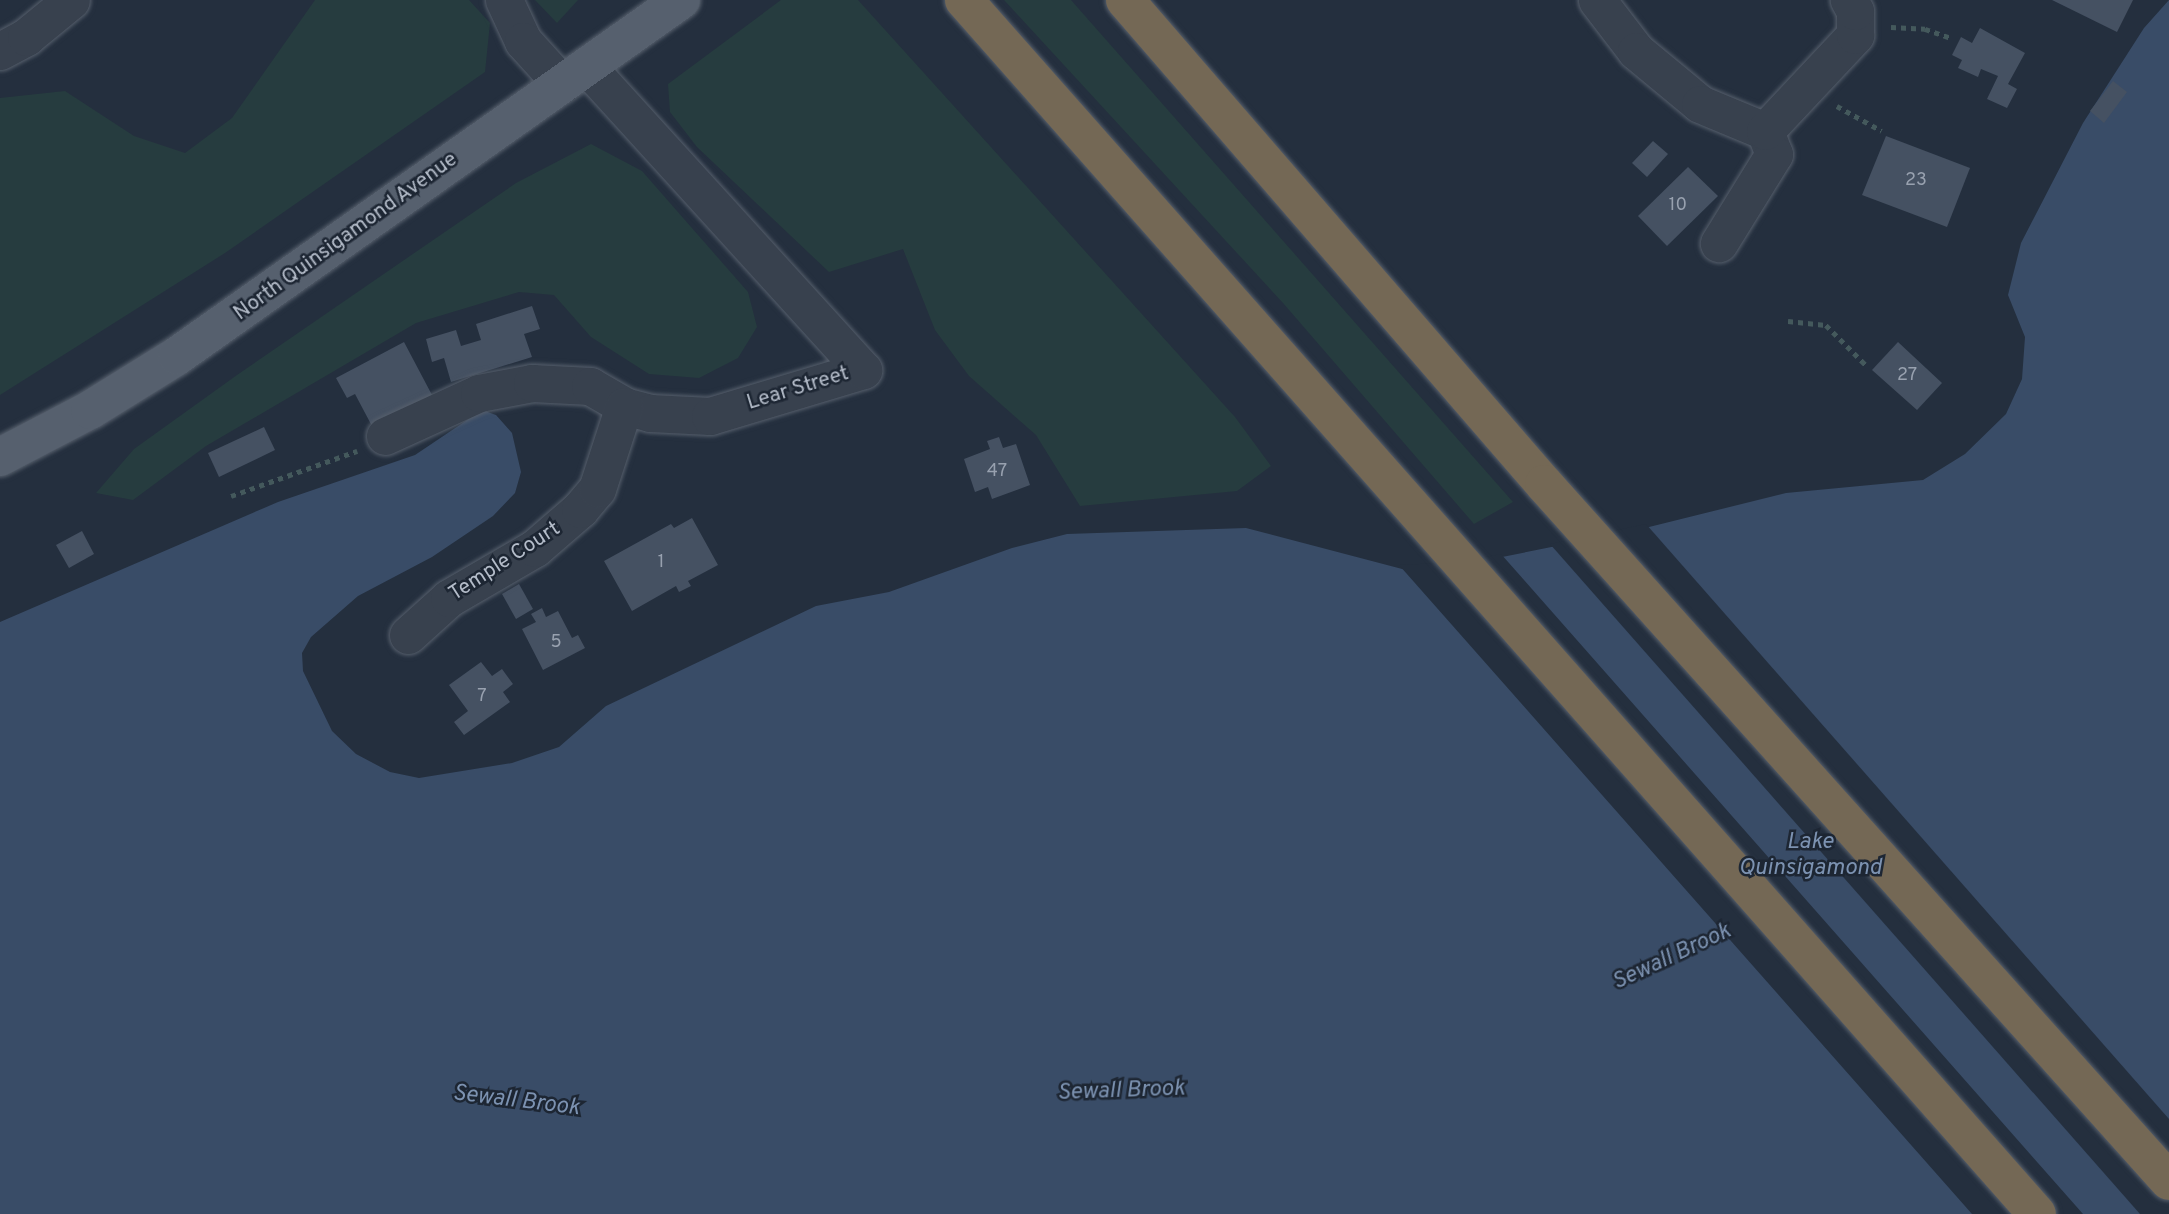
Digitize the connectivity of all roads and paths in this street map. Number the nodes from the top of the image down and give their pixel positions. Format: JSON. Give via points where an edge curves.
{"nodes":[{"id":1,"x":71,"y":0,"type":"edge"},
{"id":2,"x":504,"y":0,"type":"edge"},
{"id":3,"x":681,"y":0,"type":"edge"},
{"id":4,"x":964,"y":0,"type":"edge"},
{"id":5,"x":1125,"y":0,"type":"edge"},
{"id":6,"x":1597,"y":0,"type":"edge"},
{"id":7,"x":1852,"y":6,"type":"edge"},
{"id":8,"x":1890,"y":27,"type":"dead end"},
{"id":9,"x":1951,"y":38,"type":"dead end"},
{"id":10,"x":0,"y":51,"type":"edge"},
{"id":11,"x":575,"y":76,"type":"junction"},
{"id":12,"x":1808,"y":89,"type":"junction"},
{"id":13,"x":1765,"y":131,"type":"junction"},
{"id":14,"x":1882,"y":131,"type":"dead end"},
{"id":15,"x":1719,"y":243,"type":"dead end"},
{"id":16,"x":1788,"y":321,"type":"dead end"},
{"id":17,"x":1868,"y":367,"type":"dead end"},
{"id":18,"x":624,"y":406,"type":"junction"},
{"id":19,"x":385,"y":436,"type":"joint"},
{"id":20,"x":0,"y":457,"type":"edge"},
{"id":21,"x":231,"y":496,"type":"dead end"},
{"id":22,"x":408,"y":635,"type":"dead end"},
{"id":23,"x":2169,"y":1181,"type":"edge"},
{"id":24,"x":2037,"y":1214,"type":"edge"}],
"edges":[{"from":1,"to":10,"type":"street","via":[[26,37]]},
{"from":2,"to":11,"type":"street","via":[[523,41]]},
{"from":3,"to":11,"type":"main road","name":"North Quinsigamond Avenue"},
{"from":4,"to":24,"type":"highway"},
{"from":5,"to":23,"type":"highway","via":[[1544,484]]},
{"from":6,"to":13,"type":"street","via":[[1636,51],[1700,104]]},
{"from":7,"to":12,"type":"street","via":[[1855,35]]},
{"from":8,"to":9,"type":"path","via":[[1925,29]]},
{"from":11,"to":18,"type":"street","name":"Lear Street","via":[[863,370],[710,416],[650,413]]},
{"from":11,"to":20,"type":"main road","name":"North Quinsigamond Avenue","via":[[177,356],[90,410]]},
{"from":12,"to":13,"type":"street"},
{"from":12,"to":14,"type":"path"},
{"from":13,"to":15,"type":"street","via":[[1774,154]]},
{"from":16,"to":17,"type":"path","via":[[1826,325]]},
{"from":18,"to":19,"type":"street","name":"Lear Street","via":[[590,386],[532,383],[479,393]]},
{"from":18,"to":22,"type":"street","name":"Temple Court","via":[[597,489],[580,509],[535,548],[449,598]]},
{"from":19,"to":21,"type":"path","via":[[372,446],[274,477]]}]}
